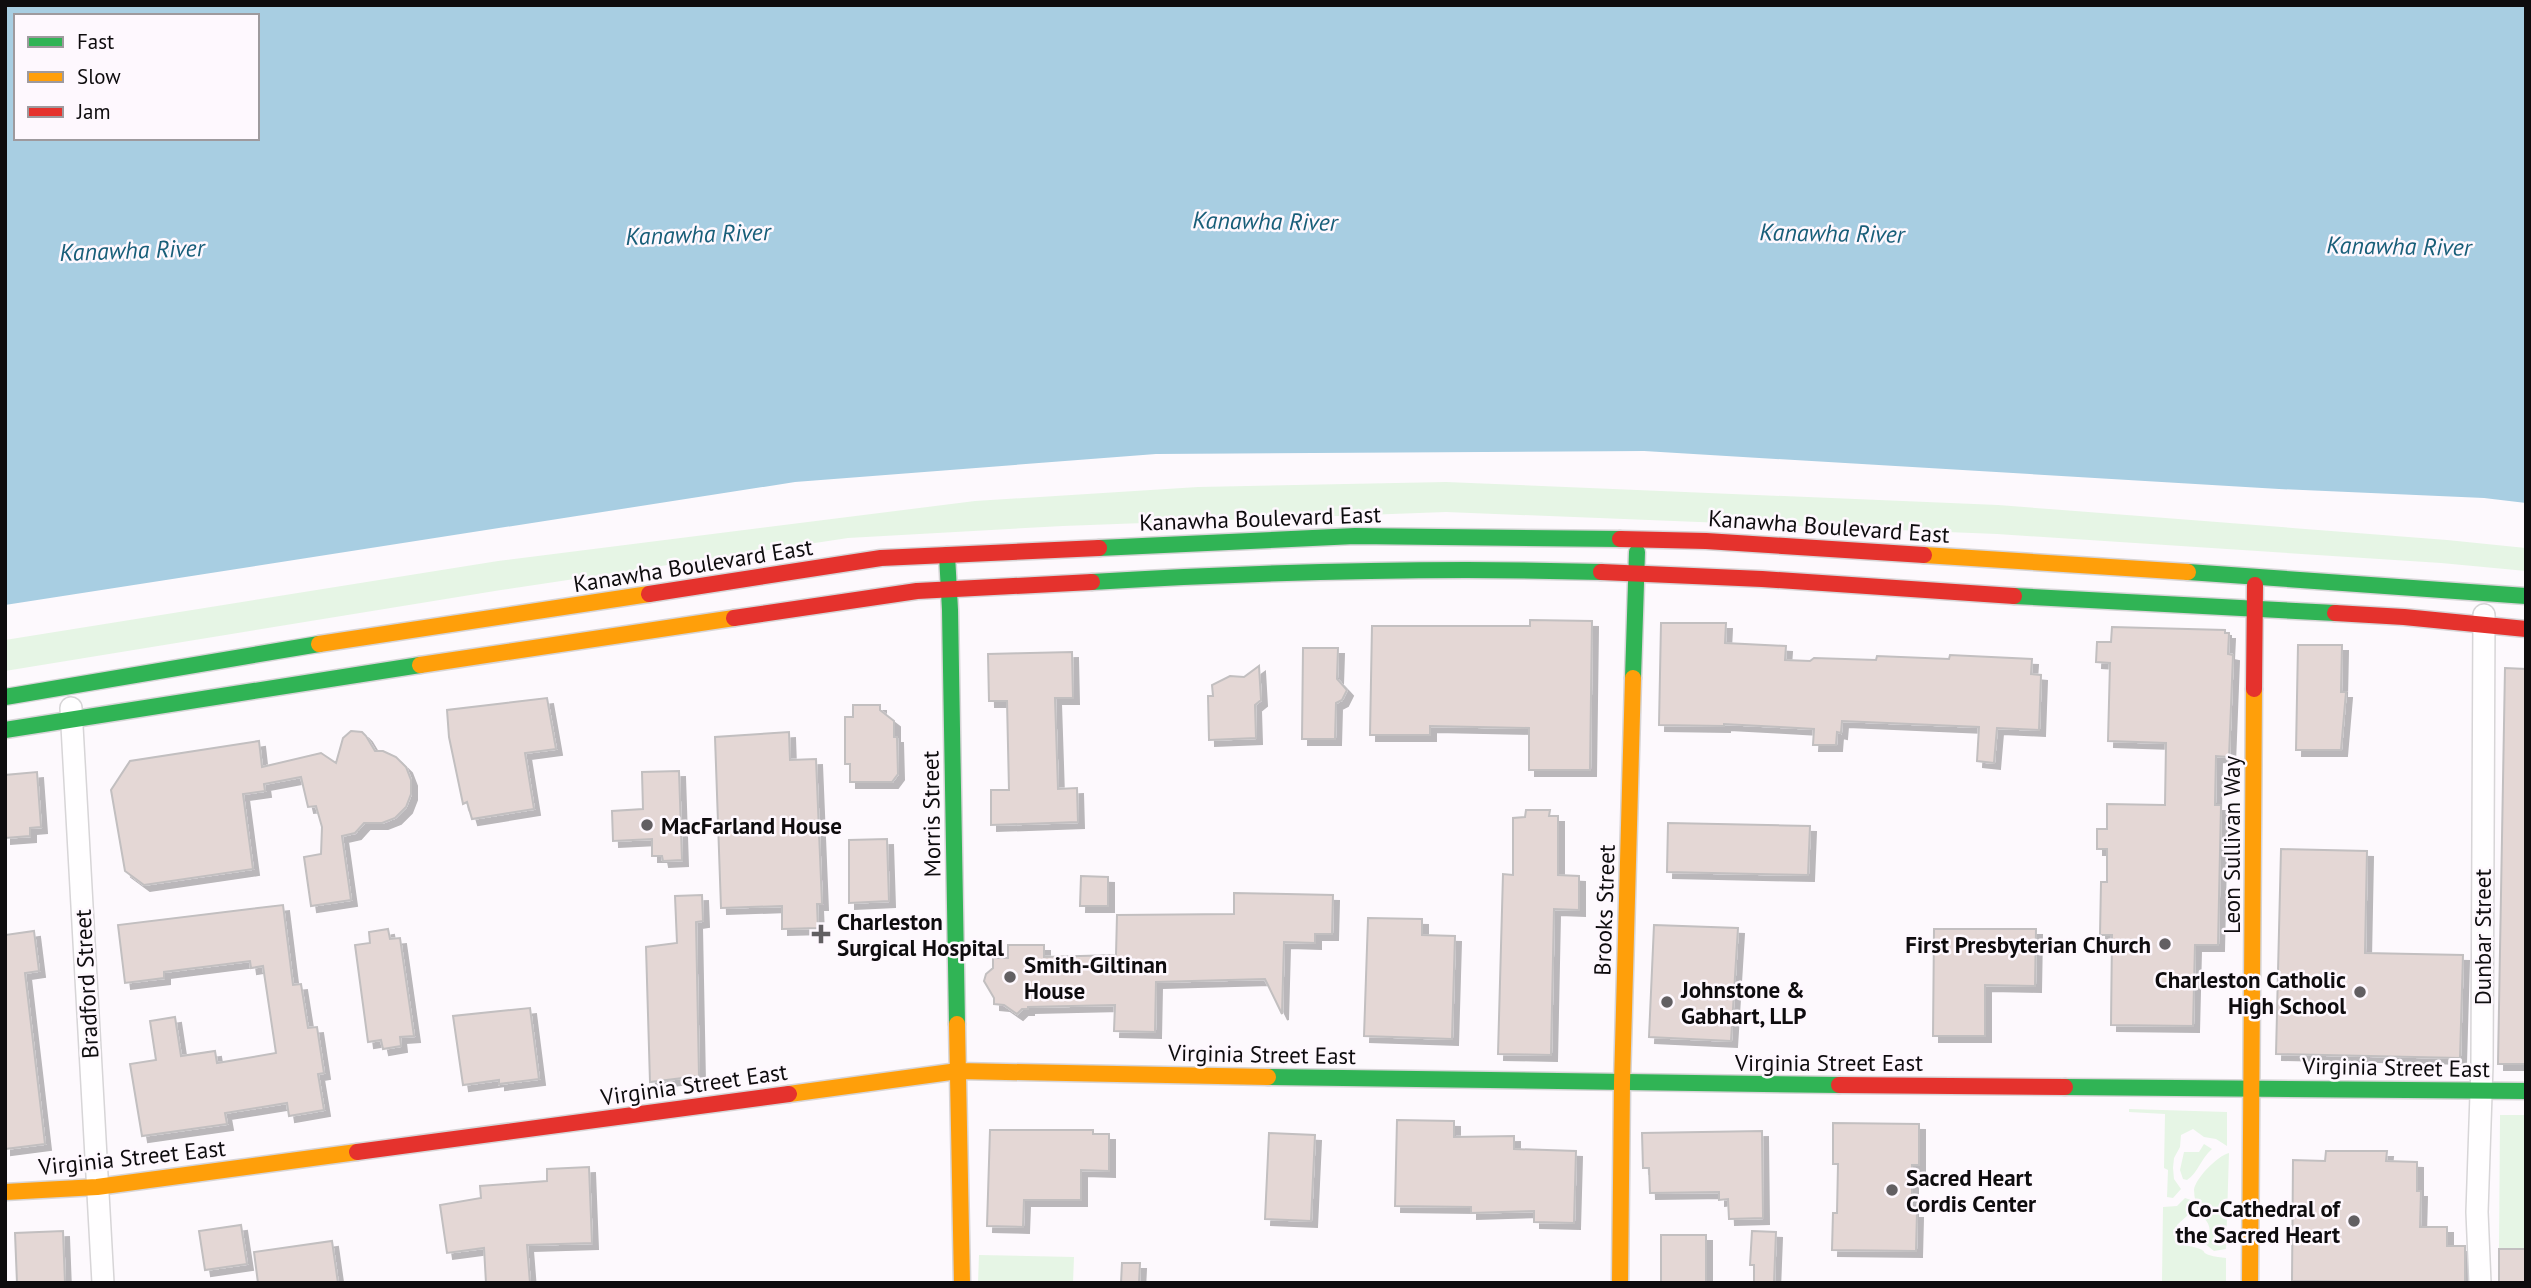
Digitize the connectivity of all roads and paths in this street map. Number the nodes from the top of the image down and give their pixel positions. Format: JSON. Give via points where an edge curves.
{"nodes":[{"id":1,"x":1637,"y":539,"type":"junction"},
{"id":2,"x":947,"y":555,"type":"junction"},
{"id":3,"x":1637,"y":574,"type":"junction"},
{"id":4,"x":2255,"y":576,"type":"junction"},
{"id":5,"x":950,"y":588,"type":"junction"},
{"id":6,"x":2485,"y":592,"type":"junction"},
{"id":7,"x":2526,"y":596,"type":"edge"},
{"id":8,"x":2256,"y":608,"type":"junction"},
{"id":9,"x":2484,"y":625,"type":"junction"},
{"id":10,"x":2526,"y":629,"type":"edge"},
{"id":11,"x":70,"y":685,"type":"junction"},
{"id":12,"x":5,"y":697,"type":"edge"},
{"id":13,"x":72,"y":719,"type":"junction"},
{"id":14,"x":5,"y":730,"type":"edge"},
{"id":15,"x":957,"y":1071,"type":"junction"},
{"id":16,"x":1622,"y":1083,"type":"junction"},
{"id":17,"x":2253,"y":1088,"type":"junction"},
{"id":18,"x":2481,"y":1091,"type":"junction"},
{"id":19,"x":2526,"y":1091,"type":"edge"},
{"id":20,"x":97,"y":1187,"type":"junction"},
{"id":21,"x":5,"y":1192,"type":"edge"},
{"id":22,"x":103,"y":1283,"type":"edge"},
{"id":23,"x":962,"y":1283,"type":"edge"},
{"id":24,"x":1620,"y":1283,"type":"edge"},
{"id":25,"x":2250,"y":1283,"type":"edge"},
{"id":26,"x":2480,"y":1283,"type":"edge"}],
"edges":[{"from":1,"to":2,"type":"main road","name":"Kanawha Boulevard East","via":[[1355,536]]},
{"from":1,"to":3,"type":"main road","name":"Brooks Street"},
{"from":1,"to":4,"type":"main road","name":"Kanawha Boulevard East"},
{"from":2,"to":5,"type":"main road","name":"Morris Street"},
{"from":2,"to":11,"type":"main road","name":"Kanawha Boulevard East","via":[[881,558]]},
{"from":3,"to":5,"type":"main road","via":[[1521,570],[1196,576]]},
{"from":3,"to":8,"type":"main road"},
{"from":3,"to":16,"type":"main road","name":"Brooks Street"},
{"from":4,"to":6,"type":"main road","name":"Kanawha Boulevard East"},
{"from":4,"to":8,"type":"main road","name":"Leon Sullivan Way"},
{"from":5,"to":13,"type":"main road"},
{"from":5,"to":15,"type":"main road","name":"Morris Street"},
{"from":6,"to":7,"type":"main road","name":"Kanawha Boulevard East"},
{"from":6,"to":9,"type":"street","name":"Dunbar Street"},
{"from":8,"to":9,"type":"main road"},
{"from":8,"to":17,"type":"main road","name":"Leon Sullivan Way"},
{"from":9,"to":10,"type":"main road"},
{"from":9,"to":18,"type":"street","name":"Dunbar Street"},
{"from":11,"to":12,"type":"main road","name":"Kanawha Boulevard East"},
{"from":11,"to":13,"type":"street","name":"Bradford Street"},
{"from":13,"to":14,"type":"main road"},
{"from":13,"to":20,"type":"street","name":"Bradford Street"},
{"from":15,"to":16,"type":"main road","name":"Virginia Street East"},
{"from":15,"to":20,"type":"main road","name":"Virginia Street East"},
{"from":15,"to":23,"type":"main road","name":"Morris Street"},
{"from":16,"to":17,"type":"main road","name":"Virginia Street East"},
{"from":16,"to":24,"type":"main road","name":"Brooks Street"},
{"from":17,"to":18,"type":"main road","name":"Virginia Street East"},
{"from":17,"to":25,"type":"main road","name":"Leon Sullivan Way"},
{"from":18,"to":19,"type":"main road","name":"Virginia Street East"},
{"from":18,"to":26,"type":"street","name":"Dunbar Street"},
{"from":20,"to":21,"type":"main road","name":"Virginia Street East"},
{"from":20,"to":22,"type":"street","name":"Bradford Street"}]}
